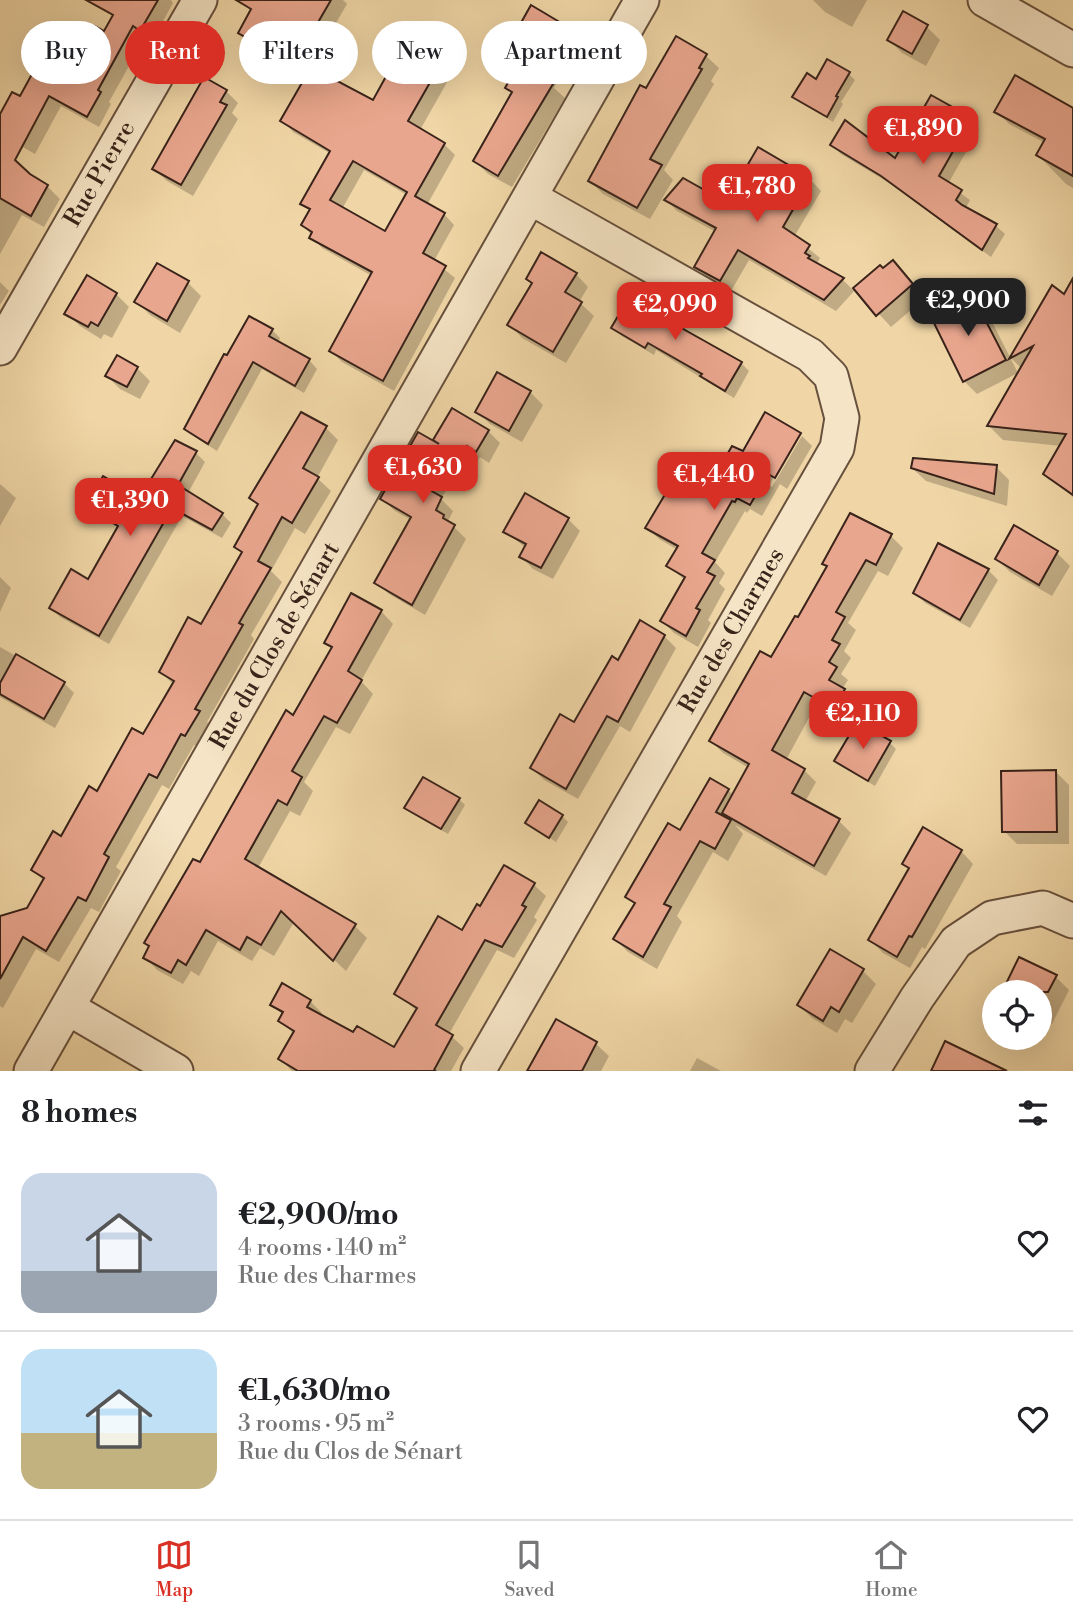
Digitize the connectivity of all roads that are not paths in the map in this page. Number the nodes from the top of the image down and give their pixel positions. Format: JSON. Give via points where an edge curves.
{"nodes":[{"id":1,"x":200,"y":0,"type":"edge"},
{"id":2,"x":642,"y":0,"type":"edge"},
{"id":3,"x":985,"y":0,"type":"edge"},
{"id":4,"x":1073,"y":50,"type":"edge"},
{"id":5,"x":531,"y":198,"type":"junction"},
{"id":6,"x":0,"y":348,"type":"edge"},
{"id":7,"x":1073,"y":921,"type":"edge"},
{"id":8,"x":68,"y":1009,"type":"junction"},
{"id":9,"x":31,"y":1071,"type":"edge"},
{"id":10,"x":176,"y":1071,"type":"edge"},
{"id":11,"x":478,"y":1071,"type":"edge"},
{"id":12,"x":872,"y":1071,"type":"edge"}],
"edges":[{"from":1,"to":6,"type":"street","name":"Rue Pierre"},
{"from":2,"to":5,"type":"street","name":"Rue du Clos de Sénart"},
{"from":3,"to":4,"type":"street"},
{"from":5,"to":8,"type":"street","name":"Rue du Clos de Sénart"},
{"from":5,"to":11,"type":"street","name":"Rue des Charmes","via":[[810,355],[831,376],[842,418],[837,448]]},
{"from":7,"to":12,"type":"street","via":[[1043,908],[1031,910],[992,918],[956,943]]},
{"from":8,"to":9,"type":"street","name":"Rue du Clos de Sénart"},
{"from":8,"to":10,"type":"street"}]}
